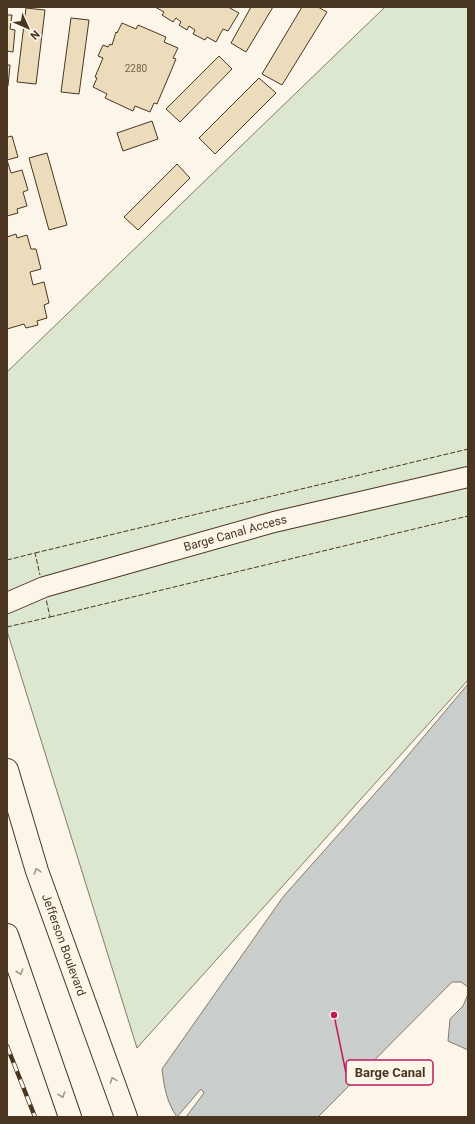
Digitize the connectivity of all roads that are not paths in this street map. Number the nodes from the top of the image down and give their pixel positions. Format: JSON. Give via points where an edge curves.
{"nodes":[{"id":1,"x":468,"y":477,"type":"edge"},
{"id":2,"x":7,"y":603,"type":"edge"},
{"id":3,"x":7,"y":770,"type":"edge"},
{"id":4,"x":7,"y":935,"type":"edge"},
{"id":5,"x":70,"y":1117,"type":"edge"},
{"id":6,"x":126,"y":1117,"type":"edge"}],
"edges":[{"from":1,"to":2,"type":"street","name":"Barge Canal Access","via":[[266,524],[44,587]]},
{"from":6,"to":3,"type":"main road","name":"Jefferson Boulevard","one_way":true,"via":[[37,871]]},
{"from":4,"to":5,"type":"main road","one_way":true}]}
